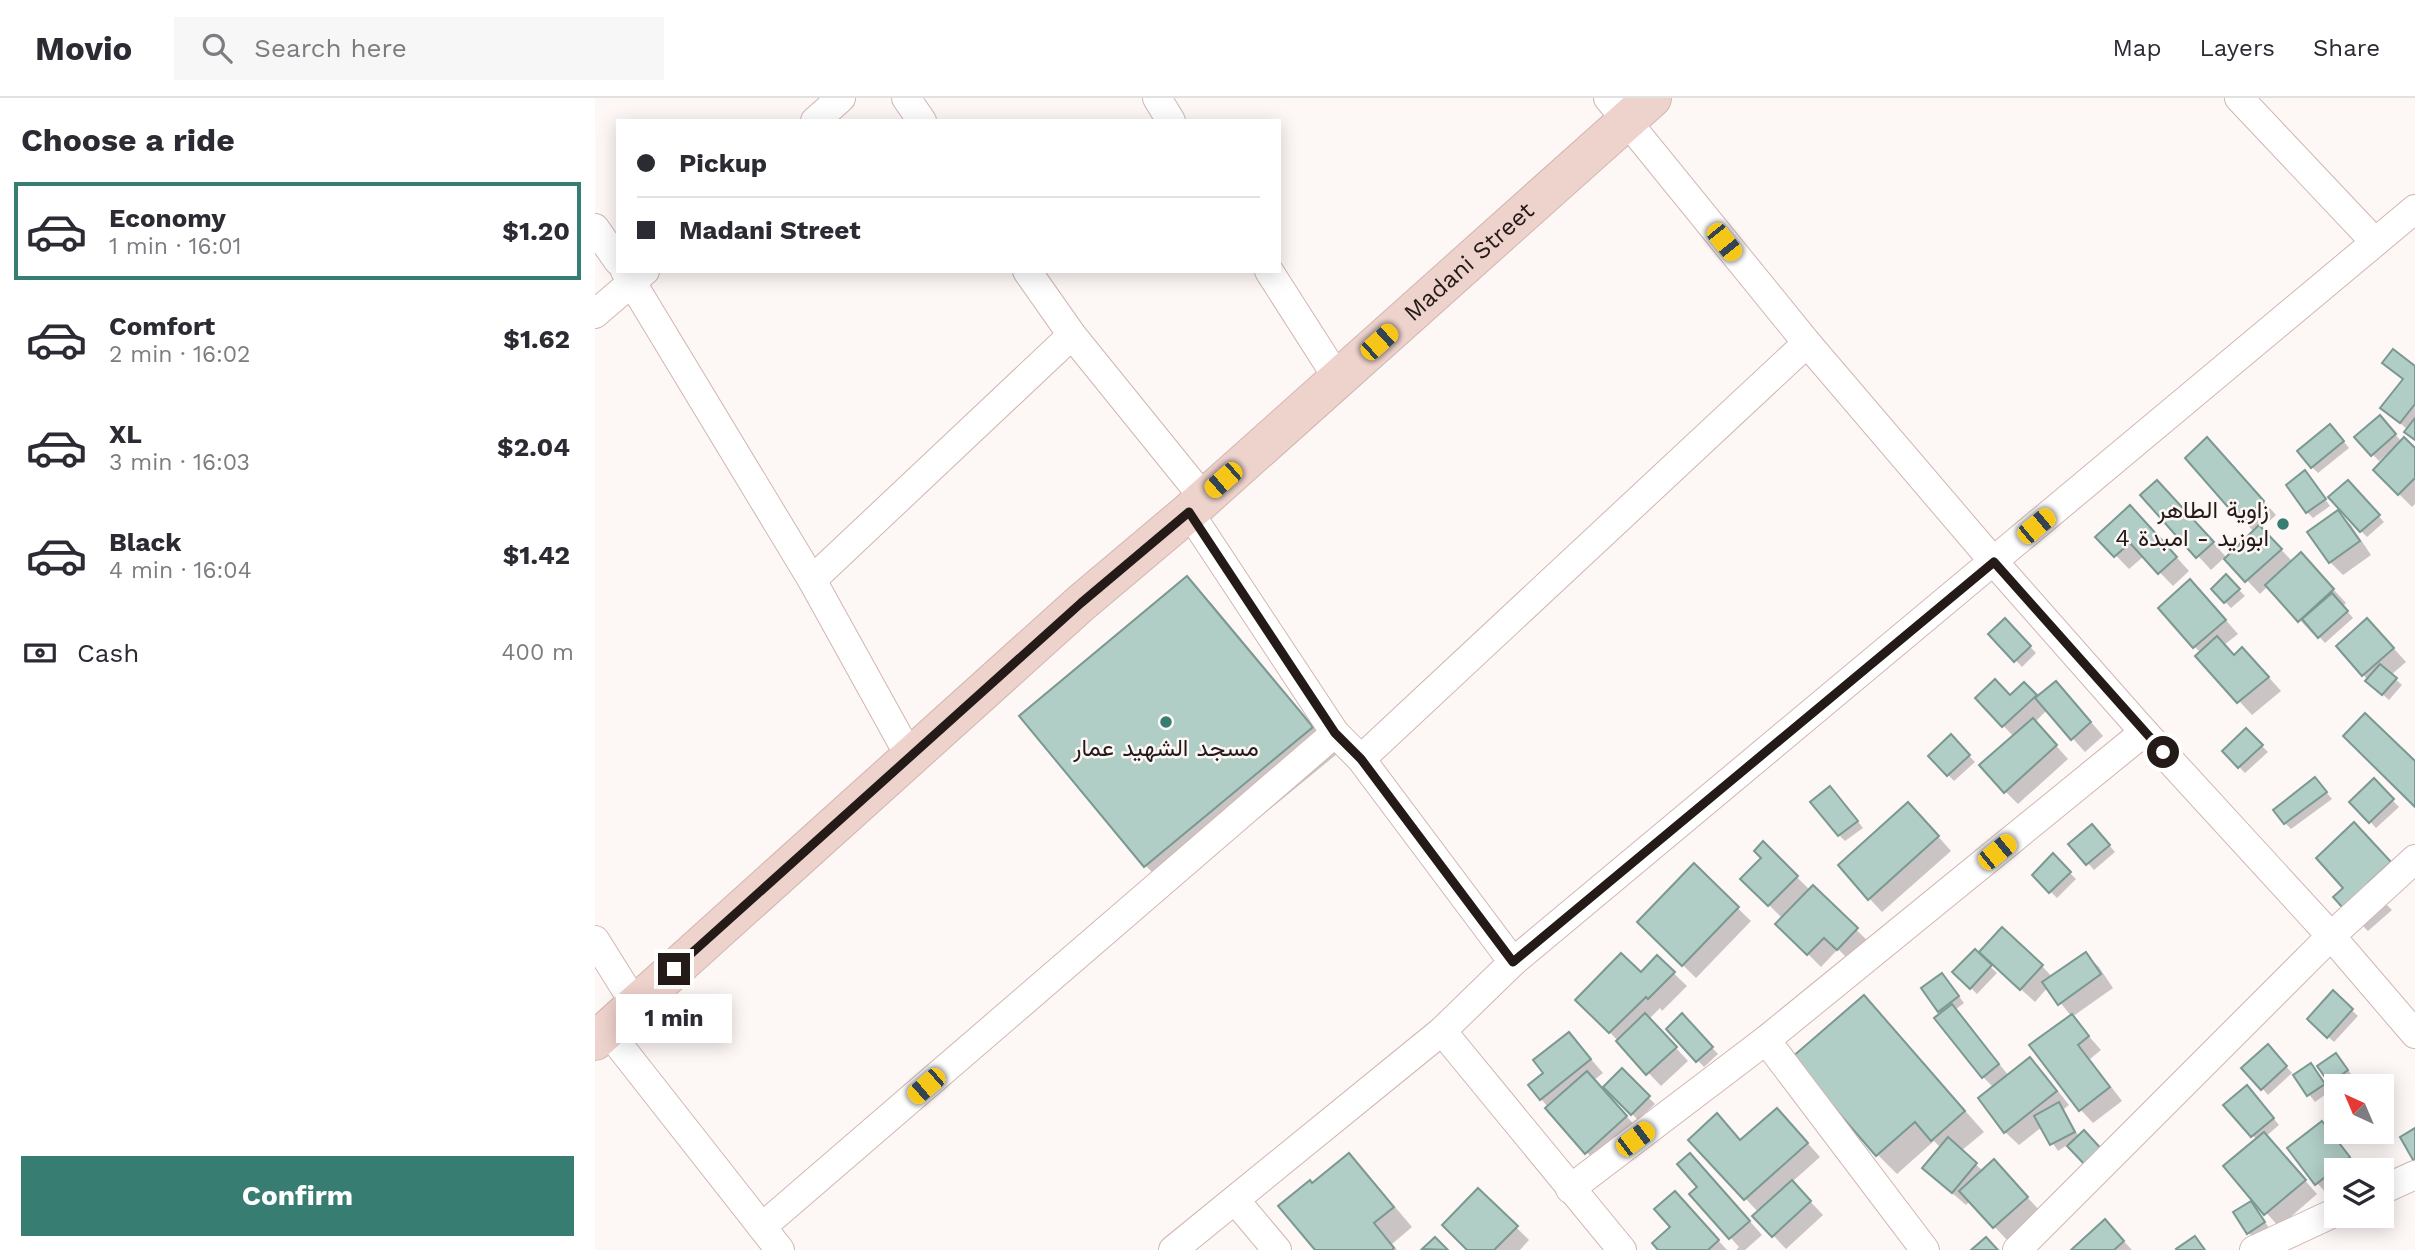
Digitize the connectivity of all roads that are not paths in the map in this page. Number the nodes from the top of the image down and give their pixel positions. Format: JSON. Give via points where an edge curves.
{"nodes":[{"id":1,"x":841,"y":98,"type":"edge"},
{"id":2,"x":906,"y":98,"type":"edge"},
{"id":3,"x":1157,"y":98,"type":"edge"},
{"id":4,"x":2239,"y":98,"type":"edge"},
{"id":5,"x":1629,"y":106,"type":"edge"},
{"id":6,"x":817,"y":119,"type":"edge"},
{"id":7,"x":921,"y":119,"type":"edge"},
{"id":8,"x":1170,"y":119,"type":"edge"},
{"id":9,"x":2415,"y":209,"type":"edge"},
{"id":10,"x":595,"y":228,"type":"edge"},
{"id":11,"x":2375,"y":242,"type":"junction"},
{"id":12,"x":616,"y":254,"type":"edge"},
{"id":13,"x":628,"y":273,"type":"edge"},
{"id":14,"x":631,"y":273,"type":"edge"},
{"id":15,"x":1028,"y":273,"type":"edge"},
{"id":16,"x":1270,"y":273,"type":"edge"},
{"id":17,"x":595,"y":314,"type":"edge"},
{"id":18,"x":1072,"y":335,"type":"junction"},
{"id":19,"x":1807,"y":343,"type":"junction"},
{"id":20,"x":1338,"y":379,"type":"junction"},
{"id":21,"x":1196,"y":504,"type":"junction"},
{"id":22,"x":1994,"y":562,"type":"junction"},
{"id":23,"x":811,"y":580,"type":"junction"},
{"id":24,"x":2144,"y":732,"type":"junction"},
{"id":25,"x":1335,"y":733,"type":"junction"},
{"id":26,"x":910,"y":757,"type":"junction"},
{"id":27,"x":1361,"y":759,"type":"junction"},
{"id":28,"x":2415,"y":859,"type":"edge"},
{"id":29,"x":2331,"y":936,"type":"junction"},
{"id":30,"x":595,"y":940,"type":"edge"},
{"id":31,"x":1513,"y":962,"type":"junction"},
{"id":32,"x":635,"y":1004,"type":"junction"},
{"id":33,"x":1442,"y":1031,"type":"junction"},
{"id":34,"x":2415,"y":1034,"type":"edge"},
{"id":35,"x":601,"y":1036,"type":"edge"},
{"id":36,"x":1766,"y":1040,"type":"junction"},
{"id":37,"x":2415,"y":1175,"type":"edge"},
{"id":38,"x":2394,"y":1185,"type":"edge"},
{"id":39,"x":1570,"y":1189,"type":"junction"},
{"id":40,"x":1235,"y":1200,"type":"junction"},
{"id":41,"x":2324,"y":1218,"type":"edge"},
{"id":42,"x":762,"y":1227,"type":"junction"},
{"id":43,"x":780,"y":1250,"type":"edge"},
{"id":44,"x":1173,"y":1250,"type":"edge"},
{"id":45,"x":1277,"y":1250,"type":"edge"},
{"id":46,"x":1622,"y":1250,"type":"edge"},
{"id":47,"x":1925,"y":1250,"type":"edge"},
{"id":48,"x":2017,"y":1250,"type":"edge"},
{"id":49,"x":2254,"y":1250,"type":"edge"}],
"edges":[{"from":1,"to":6,"type":"street"},
{"from":2,"to":7,"type":"street"},
{"from":3,"to":8,"type":"street"},
{"from":4,"to":11,"type":"street"},
{"from":5,"to":19,"type":"street"},
{"from":5,"to":20,"type":"street","name":"Madani Street"},
{"from":9,"to":11,"type":"street"},
{"from":10,"to":12,"type":"street"},
{"from":11,"to":22,"type":"street"},
{"from":13,"to":17,"type":"street"},
{"from":14,"to":23,"type":"street"},
{"from":15,"to":18,"type":"street"},
{"from":16,"to":20,"type":"street"},
{"from":18,"to":21,"type":"street"},
{"from":18,"to":23,"type":"street"},
{"from":19,"to":22,"type":"street"},
{"from":19,"to":27,"type":"street"},
{"from":20,"to":21,"type":"street","name":"Madani Street"},
{"from":21,"to":25,"type":"street"},
{"from":21,"to":26,"type":"street","name":"Madani Street"},
{"from":22,"to":24,"type":"street"},
{"from":22,"to":31,"type":"street"},
{"from":23,"to":26,"type":"street"},
{"from":24,"to":29,"type":"street"},
{"from":24,"to":36,"type":"street"},
{"from":25,"to":27,"type":"street"},
{"from":25,"to":42,"type":"street"},
{"from":26,"to":32,"type":"street","name":"Madani Street"},
{"from":27,"to":31,"type":"street"},
{"from":28,"to":29,"type":"street"},
{"from":29,"to":34,"type":"street"},
{"from":29,"to":48,"type":"street"},
{"from":30,"to":32,"type":"street"},
{"from":31,"to":33,"type":"street"},
{"from":32,"to":35,"type":"street","name":"Madani Street"},
{"from":33,"to":39,"type":"street"},
{"from":33,"to":40,"type":"street"},
{"from":35,"to":42,"type":"street"},
{"from":36,"to":39,"type":"street"},
{"from":36,"to":47,"type":"street"},
{"from":37,"to":38,"type":"street"},
{"from":39,"to":46,"type":"street"},
{"from":40,"to":44,"type":"street"},
{"from":40,"to":45,"type":"street"},
{"from":41,"to":49,"type":"street"},
{"from":42,"to":43,"type":"street"}]}
